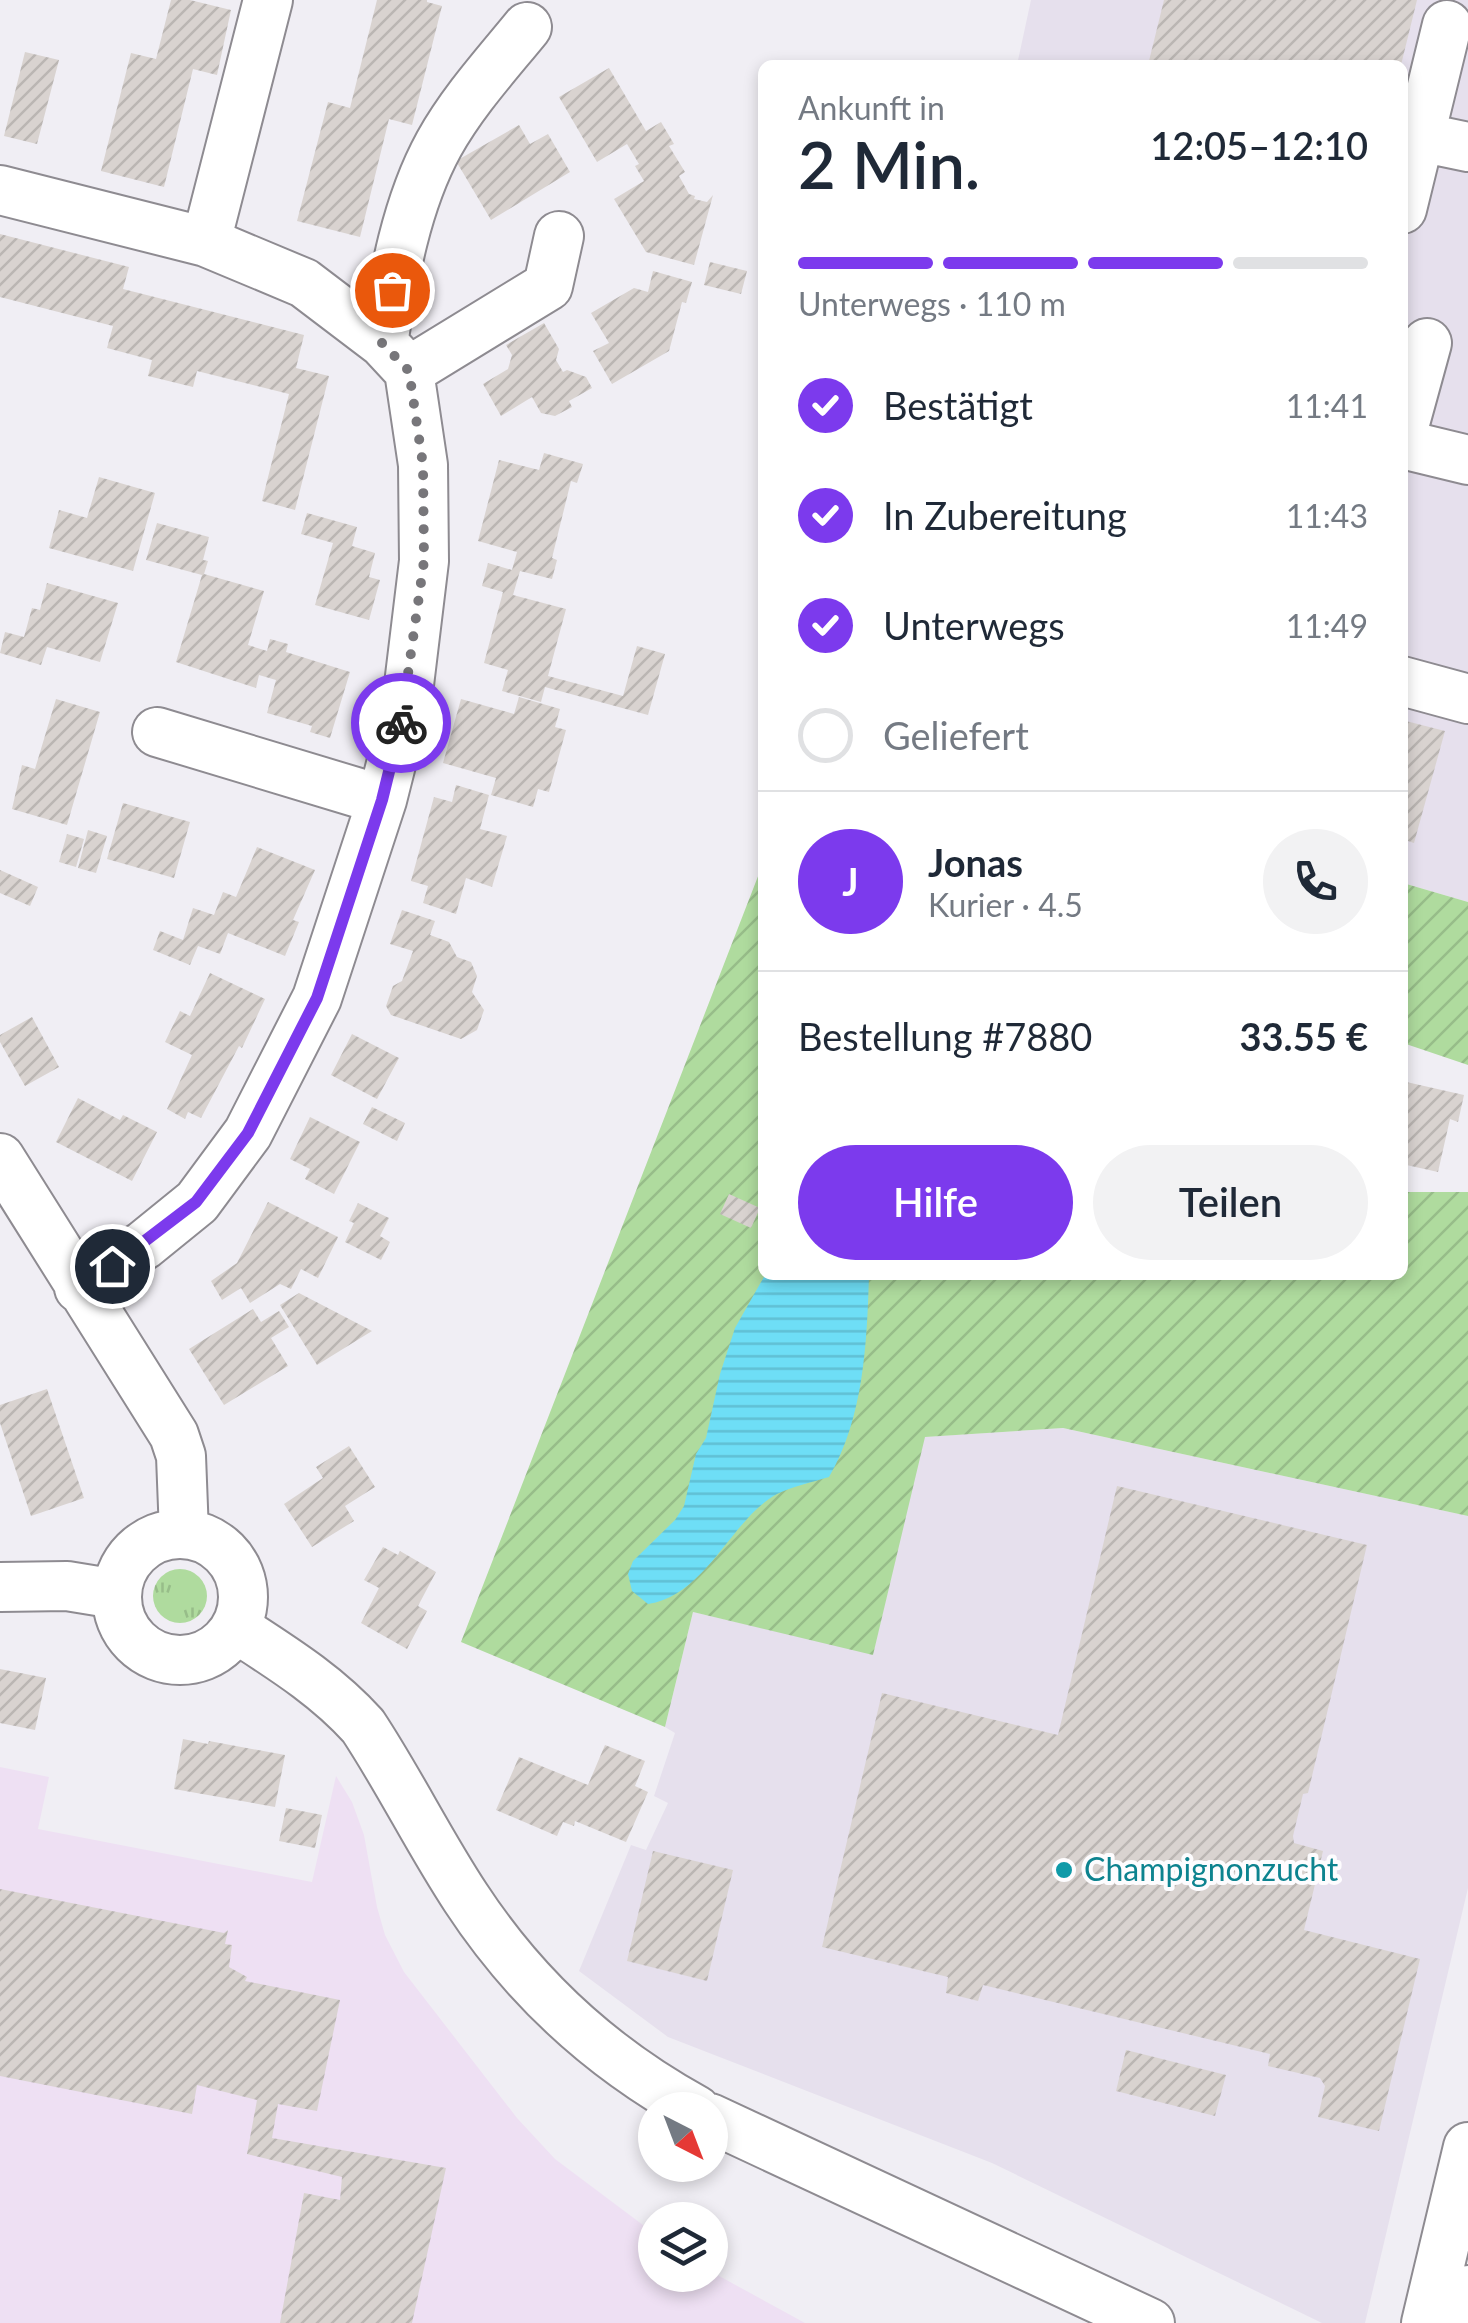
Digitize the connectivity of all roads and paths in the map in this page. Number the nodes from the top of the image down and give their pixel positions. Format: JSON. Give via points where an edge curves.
{"nodes":[{"id":1,"x":268,"y":0,"type":"edge"},
{"id":2,"x":1447,"y":25,"type":"dead end"},
{"id":3,"x":527,"y":27,"type":"dead end"},
{"id":4,"x":1420,"y":136,"type":"junction"},
{"id":5,"x":1468,"y":147,"type":"edge"},
{"id":6,"x":1408,"y":185,"type":"edge"},
{"id":7,"x":0,"y":190,"type":"edge"},
{"id":8,"x":559,"y":236,"type":"dead end"},
{"id":9,"x":206,"y":242,"type":"junction"},
{"id":10,"x":1428,"y":343,"type":"dead end"},
{"id":11,"x":396,"y":357,"type":"junction"},
{"id":12,"x":1408,"y":413,"type":"edge"},
{"id":13,"x":1408,"y":445,"type":"edge"},
{"id":14,"x":1468,"y":460,"type":"edge"},
{"id":15,"x":1408,"y":683,"type":"edge"},
{"id":16,"x":1468,"y":699,"type":"edge"},
{"id":17,"x":158,"y":732,"type":"dead end"},
{"id":18,"x":382,"y":800,"type":"junction"},
{"id":19,"x":0,"y":1158,"type":"edge"},
{"id":20,"x":79,"y":1288,"type":"junction"},
{"id":21,"x":184,"y":1532,"type":"junction"},
{"id":22,"x":0,"y":1587,"type":"edge"},
{"id":23,"x":116,"y":1594,"type":"junction"},
{"id":24,"x":236,"y":1628,"type":"junction"},
{"id":25,"x":668,"y":2092,"type":"edge"},
{"id":26,"x":728,"y":2126,"type":"edge"},
{"id":27,"x":1468,"y":2147,"type":"edge"},
{"id":28,"x":1468,"y":2290,"type":"edge"},
{"id":29,"x":1150,"y":2323,"type":"edge"},
{"id":30,"x":1426,"y":2323,"type":"edge"},
{"id":31,"x":1461,"y":2323,"type":"edge"}],
"edges":[{"from":1,"to":9,"type":"street"},
{"from":2,"to":4,"type":"street"},
{"from":3,"to":11,"type":"street","via":[[438,147],[396,264]]},
{"from":4,"to":5,"type":"street"},
{"from":4,"to":6,"type":"street"},
{"from":7,"to":9,"type":"street"},
{"from":8,"to":11,"type":"street","via":[[548,286]]},
{"from":9,"to":11,"type":"street","via":[[304,283]]},
{"from":10,"to":12,"type":"street"},
{"from":11,"to":18,"type":"street","via":[[423,465],[424,561],[407,701]]},
{"from":13,"to":14,"type":"street"},
{"from":15,"to":16,"type":"street"},
{"from":17,"to":18,"type":"street"},
{"from":18,"to":20,"type":"street","via":[[317,998],[248,1133],[196,1202]]},
{"from":19,"to":20,"type":"street"},
{"from":20,"to":21,"type":"street","via":[[174,1435]]},
{"from":21,"to":23,"type":"street","via":[[144,1544],[120,1575]]},
{"from":21,"to":24,"type":"street","via":[[214,1542],[237,1567],[244,1587]]},
{"from":22,"to":23,"type":"street","via":[[67,1586]]},
{"from":23,"to":24,"type":"street","via":[[128,1634],[163,1659],[204,1656]]},
{"from":24,"to":25,"type":"street","via":[[343,1704],[489,1931],[596,2045]]},
{"from":26,"to":29,"type":"street"},
{"from":27,"to":30,"type":"street"},
{"from":28,"to":31,"type":"street"}]}
